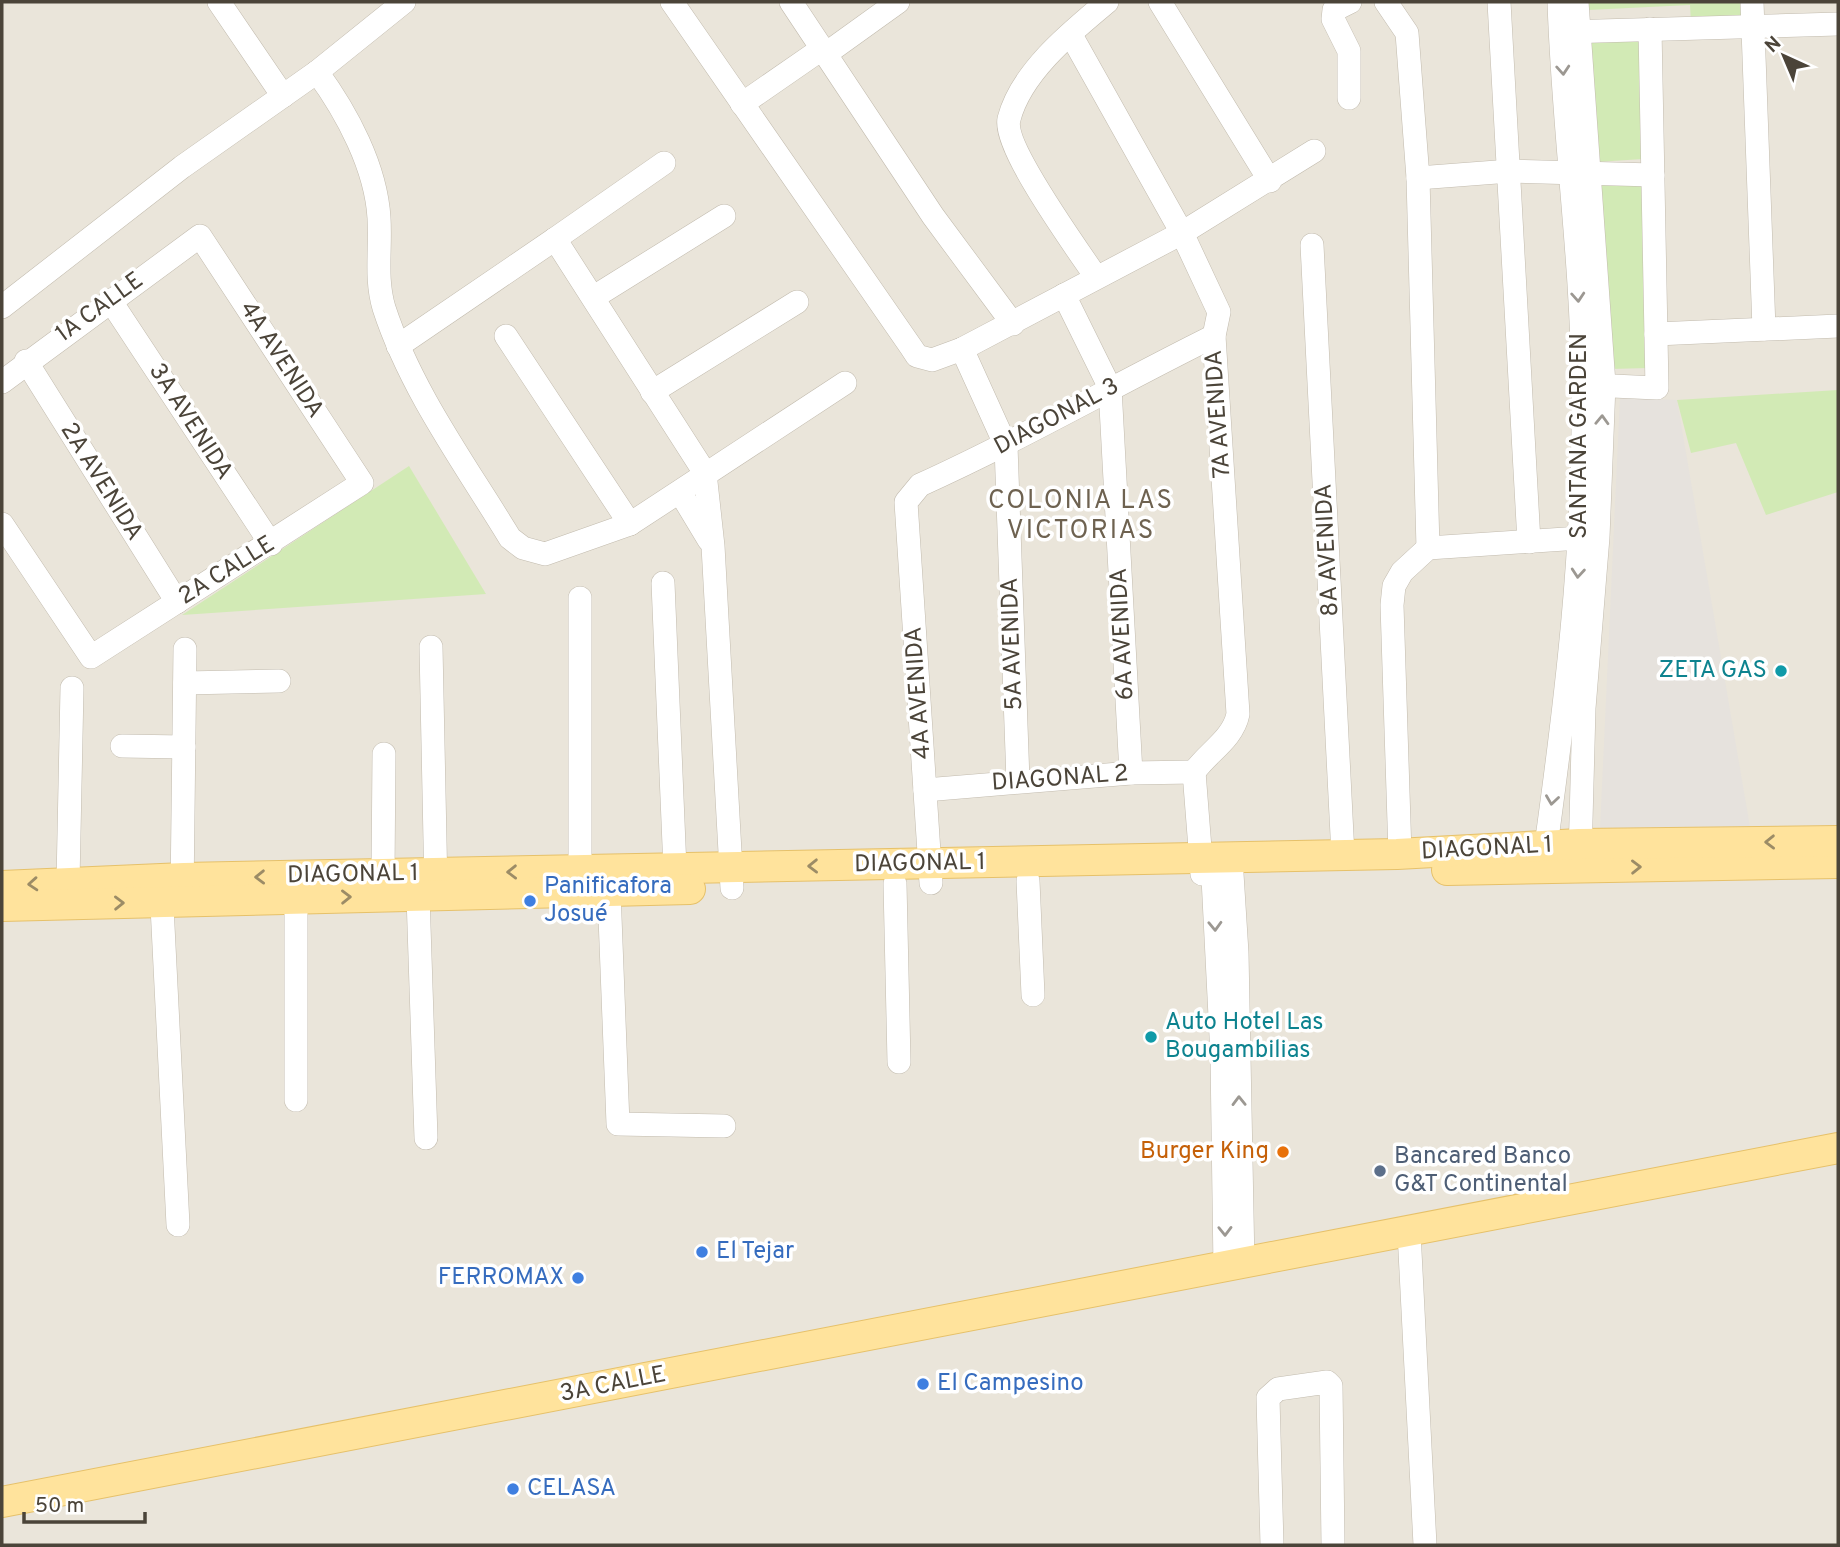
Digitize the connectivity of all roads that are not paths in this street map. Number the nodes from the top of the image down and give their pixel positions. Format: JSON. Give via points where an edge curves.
{"nodes":[{"id":1,"x":219,"y":2,"type":"edge"},
{"id":2,"x":404,"y":2,"type":"edge"},
{"id":3,"x":672,"y":2,"type":"edge"},
{"id":4,"x":791,"y":2,"type":"edge"},
{"id":5,"x":898,"y":2,"type":"edge"},
{"id":6,"x":1107,"y":2,"type":"edge"},
{"id":7,"x":1160,"y":2,"type":"edge"},
{"id":8,"x":1350,"y":2,"type":"edge"},
{"id":9,"x":1386,"y":2,"type":"edge"},
{"id":10,"x":1499,"y":2,"type":"edge"},
{"id":11,"x":1559,"y":2,"type":"edge"},
{"id":12,"x":1577,"y":2,"type":"edge"},
{"id":13,"x":1752,"y":2,"type":"edge"},
{"id":14,"x":1838,"y":24,"type":"edge"},
{"id":15,"x":1753,"y":26,"type":"junction"},
{"id":16,"x":1650,"y":29,"type":"junction"},
{"id":17,"x":1569,"y":32,"type":"junction"},
{"id":18,"x":1071,"y":35,"type":"junction"},
{"id":19,"x":825,"y":50,"type":"junction"},
{"id":20,"x":317,"y":72,"type":"junction"},
{"id":21,"x":283,"y":96,"type":"junction"},
{"id":22,"x":1349,"y":98,"type":"dead end"},
{"id":23,"x":742,"y":104,"type":"junction"},
{"id":24,"x":1314,"y":152,"type":"dead end"},
{"id":25,"x":664,"y":163,"type":"dead end"},
{"id":26,"x":1510,"y":171,"type":"junction"},
{"id":27,"x":1580,"y":172,"type":"junction"},
{"id":28,"x":1653,"y":176,"type":"junction"},
{"id":29,"x":1418,"y":178,"type":"junction"},
{"id":30,"x":1270,"y":181,"type":"junction"},
{"id":31,"x":724,"y":216,"type":"dead end"},
{"id":32,"x":1182,"y":233,"type":"junction"},
{"id":33,"x":200,"y":236,"type":"joint"},
{"id":34,"x":555,"y":239,"type":"junction"},
{"id":35,"x":1312,"y":245,"type":"dead end"},
{"id":36,"x":1096,"y":276,"type":"junction"},
{"id":37,"x":1064,"y":295,"type":"junction"},
{"id":38,"x":594,"y":297,"type":"junction"},
{"id":39,"x":110,"y":300,"type":"junction"},
{"id":40,"x":797,"y":302,"type":"dead end"},
{"id":41,"x":2,"y":307,"type":"edge"},
{"id":42,"x":1013,"y":324,"type":"junction"},
{"id":43,"x":1838,"y":326,"type":"edge"},
{"id":44,"x":1764,"y":329,"type":"junction"},
{"id":45,"x":1656,"y":334,"type":"junction"},
{"id":46,"x":506,"y":336,"type":"dead end"},
{"id":47,"x":1214,"y":336,"type":"junction"},
{"id":48,"x":398,"y":346,"type":"junction"},
{"id":49,"x":962,"y":349,"type":"junction"},
{"id":50,"x":26,"y":361,"type":"junction"},
{"id":51,"x":2,"y":382,"type":"edge"},
{"id":52,"x":845,"y":383,"type":"dead end"},
{"id":53,"x":1594,"y":385,"type":"junction"},
{"id":54,"x":1110,"y":388,"type":"junction"},
{"id":55,"x":652,"y":392,"type":"junction"},
{"id":56,"x":1006,"y":446,"type":"junction"},
{"id":57,"x":705,"y":473,"type":"junction"},
{"id":58,"x":362,"y":483,"type":"joint"},
{"id":59,"x":680,"y":492,"type":"junction"},
{"id":60,"x":906,"y":502,"type":"joint"},
{"id":61,"x":2,"y":524,"type":"edge"},
{"id":62,"x":630,"y":524,"type":"junction"},
{"id":63,"x":1590,"y":538,"type":"junction"},
{"id":64,"x":1528,"y":542,"type":"junction"},
{"id":65,"x":271,"y":544,"type":"junction"},
{"id":66,"x":713,"y":546,"type":"junction"},
{"id":67,"x":1429,"y":548,"type":"junction"},
{"id":68,"x":663,"y":583,"type":"dead end"},
{"id":69,"x":580,"y":598,"type":"dead end"},
{"id":70,"x":177,"y":602,"type":"junction"},
{"id":71,"x":431,"y":647,"type":"dead end"},
{"id":72,"x":186,"y":649,"type":"dead end"},
{"id":73,"x":279,"y":681,"type":"dead end"},
{"id":74,"x":185,"y":683,"type":"junction"},
{"id":75,"x":72,"y":688,"type":"dead end"},
{"id":76,"x":122,"y":746,"type":"dead end"},
{"id":77,"x":184,"y":747,"type":"junction"},
{"id":78,"x":384,"y":754,"type":"dead end"},
{"id":79,"x":1558,"y":762,"type":"junction"},
{"id":80,"x":1582,"y":762,"type":"junction"},
{"id":81,"x":1194,"y":772,"type":"junction"},
{"id":82,"x":1131,"y":774,"type":"junction"},
{"id":83,"x":1018,"y":781,"type":"junction"},
{"id":84,"x":925,"y":790,"type":"junction"},
{"id":85,"x":1838,"y":841,"type":"edge"},
{"id":86,"x":1400,"y":854,"type":"junction"},
{"id":87,"x":1343,"y":855,"type":"junction"},
{"id":88,"x":1579,"y":856,"type":"junction"},
{"id":89,"x":1544,"y":858,"type":"junction"},
{"id":90,"x":1838,"y":863,"type":"edge"},
{"id":91,"x":1215,"y":867,"type":"junction"},
{"id":92,"x":675,"y":869,"type":"junction"},
{"id":93,"x":580,"y":871,"type":"junction"},
{"id":94,"x":931,"y":873,"type":"junction"},
{"id":95,"x":383,"y":874,"type":"junction"},
{"id":96,"x":732,"y":878,"type":"junction"},
{"id":97,"x":1028,"y":881,"type":"junction"},
{"id":98,"x":68,"y":882,"type":"junction"},
{"id":99,"x":895,"y":884,"type":"junction"},
{"id":100,"x":2,"y":886,"type":"edge"},
{"id":101,"x":430,"y":888,"type":"junction"},
{"id":102,"x":172,"y":890,"type":"junction"},
{"id":103,"x":610,"y":891,"type":"junction"},
{"id":104,"x":296,"y":899,"type":"junction"},
{"id":105,"x":2,"y":906,"type":"edge"},
{"id":106,"x":1033,"y":995,"type":"dead end"},
{"id":107,"x":899,"y":1062,"type":"dead end"},
{"id":108,"x":296,"y":1100,"type":"dead end"},
{"id":109,"x":724,"y":1126,"type":"dead end"},
{"id":110,"x":426,"y":1138,"type":"dead end"},
{"id":111,"x":1838,"y":1149,"type":"edge"},
{"id":112,"x":178,"y":1225,"type":"dead end"},
{"id":113,"x":1409,"y":1232,"type":"junction"},
{"id":114,"x":1234,"y":1267,"type":"junction"},
{"id":115,"x":2,"y":1502,"type":"edge"},
{"id":116,"x":1272,"y":1545,"type":"edge"},
{"id":117,"x":1333,"y":1545,"type":"edge"},
{"id":118,"x":1424,"y":1545,"type":"edge"}],
"edges":[{"from":1,"to":21,"type":"street"},
{"from":2,"to":20,"type":"street"},
{"from":3,"to":23,"type":"street"},
{"from":4,"to":19,"type":"street"},
{"from":5,"to":19,"type":"street"},
{"from":6,"to":18,"type":"street"},
{"from":7,"to":30,"type":"street"},
{"from":8,"to":22,"type":"street","via":[[1334,10],[1333,19],[1349,51]]},
{"from":9,"to":29,"type":"street","via":[[1407,33]]},
{"from":10,"to":26,"type":"street"},
{"from":11,"to":17,"type":"street","name":"SANTANA GARDEN"},
{"from":12,"to":17,"type":"street","name":"SANTANA GARDEN"},
{"from":13,"to":15,"type":"street"},
{"from":14,"to":15,"type":"street"},
{"from":15,"to":16,"type":"street"},
{"from":15,"to":44,"type":"street"},
{"from":16,"to":17,"type":"street"},
{"from":16,"to":28,"type":"street"},
{"from":17,"to":27,"type":"street","name":"SANTANA GARDEN"},
{"from":18,"to":32,"type":"street","name":"7A AVENIDA"},
{"from":18,"to":36,"type":"street","via":[[1026,82],[1008,121],[1028,172]]},
{"from":19,"to":23,"type":"street"},
{"from":19,"to":42,"type":"street","via":[[933,216]]},
{"from":20,"to":21,"type":"street"},
{"from":20,"to":48,"type":"street","via":[[337,99],[372,176],[383,305]]},
{"from":21,"to":41,"type":"street","via":[[182,167]]},
{"from":23,"to":49,"type":"street","via":[[917,356],[932,360]]},
{"from":24,"to":30,"type":"street"},
{"from":25,"to":34,"type":"street"},
{"from":26,"to":27,"type":"street"},
{"from":26,"to":29,"type":"street"},
{"from":26,"to":64,"type":"street"},
{"from":27,"to":28,"type":"street"},
{"from":27,"to":53,"type":"street","name":"SANTANA GARDEN"},
{"from":28,"to":45,"type":"street"},
{"from":29,"to":67,"type":"street"},
{"from":30,"to":32,"type":"street"},
{"from":31,"to":38,"type":"street"},
{"from":32,"to":36,"type":"street"},
{"from":32,"to":47,"type":"street","name":"7A AVENIDA","via":[[1219,312]]},
{"from":33,"to":39,"type":"street","name":"1A CALLE"},
{"from":33,"to":58,"type":"street","name":"4A AVENIDA"},
{"from":34,"to":38,"type":"street"},
{"from":34,"to":48,"type":"street"},
{"from":35,"to":87,"type":"street","name":"8A AVENIDA"},
{"from":36,"to":37,"type":"street"},
{"from":37,"to":42,"type":"street"},
{"from":37,"to":54,"type":"street","name":"6A AVENIDA"},
{"from":38,"to":55,"type":"street"},
{"from":39,"to":50,"type":"street","name":"1A CALLE"},
{"from":39,"to":65,"type":"street","name":"3A AVENIDA"},
{"from":40,"to":55,"type":"street"},
{"from":42,"to":49,"type":"street"},
{"from":43,"to":44,"type":"street"},
{"from":44,"to":45,"type":"street"},
{"from":45,"to":53,"type":"street","via":[[1657,388]]},
{"from":46,"to":62,"type":"street"},
{"from":47,"to":54,"type":"street","name":"DIAGONAL 3"},
{"from":47,"to":81,"type":"street","name":"7A AVENIDA","via":[[1238,714],[1229,735]]},
{"from":48,"to":62,"type":"street","via":[[510,538],[523,548],[545,554]]},
{"from":49,"to":56,"type":"street","name":"5A AVENIDA"},
{"from":50,"to":51,"type":"street","name":"1A CALLE"},
{"from":50,"to":70,"type":"street","name":"2A AVENIDA"},
{"from":52,"to":57,"type":"street"},
{"from":53,"to":63,"type":"street","name":"SANTANA GARDEN"},
{"from":54,"to":56,"type":"street","name":"DIAGONAL 3"},
{"from":54,"to":82,"type":"street","name":"6A AVENIDA"},
{"from":55,"to":57,"type":"street"},
{"from":56,"to":60,"type":"street","name":"DIAGONAL 3","via":[[920,485]]},
{"from":56,"to":83,"type":"street","name":"5A AVENIDA"},
{"from":57,"to":59,"type":"street"},
{"from":57,"to":66,"type":"street"},
{"from":58,"to":65,"type":"street","name":"2A CALLE"},
{"from":59,"to":62,"type":"street"},
{"from":59,"to":66,"type":"street"},
{"from":60,"to":84,"type":"street","name":"4A AVENIDA"},
{"from":61,"to":70,"type":"street","name":"2A CALLE","via":[[91,657]]},
{"from":63,"to":64,"type":"street"},
{"from":63,"to":79,"type":"street","name":"SANTANA GARDEN","one_way":true},
{"from":63,"to":80,"type":"street","name":"SANTANA GARDEN"},
{"from":64,"to":67,"type":"street"},
{"from":65,"to":70,"type":"street","name":"2A CALLE"},
{"from":66,"to":96,"type":"street"},
{"from":67,"to":86,"type":"street","via":[[1402,572],[1393,596]]},
{"from":68,"to":92,"type":"street"},
{"from":69,"to":93,"type":"street"},
{"from":71,"to":101,"type":"street"},
{"from":72,"to":74,"type":"street"},
{"from":73,"to":74,"type":"street"},
{"from":74,"to":77,"type":"street"},
{"from":75,"to":98,"type":"street"},
{"from":76,"to":77,"type":"street"},
{"from":77,"to":102,"type":"street"},
{"from":78,"to":95,"type":"street"},
{"from":79,"to":80,"type":"street"},
{"from":79,"to":89,"type":"street","name":"SANTANA GARDEN","one_way":true},
{"from":80,"to":88,"type":"street","name":"SANTANA GARDEN"},
{"from":81,"to":82,"type":"street","name":"DIAGONAL 2"},
{"from":81,"to":91,"type":"street"},
{"from":82,"to":83,"type":"street","name":"DIAGONAL 2"},
{"from":83,"to":84,"type":"street","name":"DIAGONAL 2"},
{"from":84,"to":94,"type":"street","name":"4A AVENIDA"},
{"from":85,"to":88,"type":"main road","name":"DIAGONAL 1","one_way":true},
{"from":86,"to":87,"type":"main road","name":"DIAGONAL 1"},
{"from":86,"to":89,"type":"main road","name":"DIAGONAL 1"},
{"from":87,"to":91,"type":"main road","name":"DIAGONAL 1"},
{"from":88,"to":89,"type":"main road","name":"DIAGONAL 1"},
{"from":88,"to":90,"type":"main road","name":"DIAGONAL 1","one_way":true},
{"from":89,"to":91,"type":"main road","name":"DIAGONAL 1"},
{"from":91,"to":94,"type":"main road","name":"DIAGONAL 1"},
{"from":91,"to":97,"type":"main road","name":"DIAGONAL 1"},
{"from":91,"to":114,"type":"street"},
{"from":92,"to":93,"type":"main road","name":"DIAGONAL 1"},
{"from":92,"to":96,"type":"main road","name":"DIAGONAL 1"},
{"from":93,"to":101,"type":"main road","name":"DIAGONAL 1","one_way":true},
{"from":94,"to":96,"type":"main road","name":"DIAGONAL 1","one_way":true},
{"from":94,"to":97,"type":"main road","name":"DIAGONAL 1"},
{"from":94,"to":99,"type":"main road","name":"DIAGONAL 1"},
{"from":95,"to":101,"type":"main road","name":"DIAGONAL 1"},
{"from":95,"to":102,"type":"main road","name":"DIAGONAL 1","one_way":true},
{"from":96,"to":99,"type":"main road","name":"DIAGONAL 1"},
{"from":96,"to":103,"type":"main road","name":"DIAGONAL 1"},
{"from":97,"to":106,"type":"street"},
{"from":98,"to":100,"type":"main road","name":"DIAGONAL 1","one_way":true},
{"from":98,"to":102,"type":"main road","name":"DIAGONAL 1"},
{"from":99,"to":107,"type":"street"},
{"from":101,"to":103,"type":"main road","name":"DIAGONAL 1"},
{"from":104,"to":101,"type":"main road","name":"DIAGONAL 1","one_way":true},
{"from":101,"to":110,"type":"street"},
{"from":102,"to":104,"type":"main road","name":"DIAGONAL 1"},
{"from":105,"to":102,"type":"main road","name":"DIAGONAL 1","one_way":true},
{"from":102,"to":112,"type":"street"},
{"from":103,"to":109,"type":"street","via":[[618,1124]]},
{"from":104,"to":108,"type":"street"},
{"from":111,"to":113,"type":"main road","name":"3A CALLE"},
{"from":113,"to":114,"type":"main road","name":"3A CALLE"},
{"from":113,"to":118,"type":"street"},
{"from":114,"to":115,"type":"main road","name":"3A CALLE"},
{"from":116,"to":117,"type":"street","via":[[1268,1398],[1278,1389],[1327,1382],[1331,1386]]}]}
